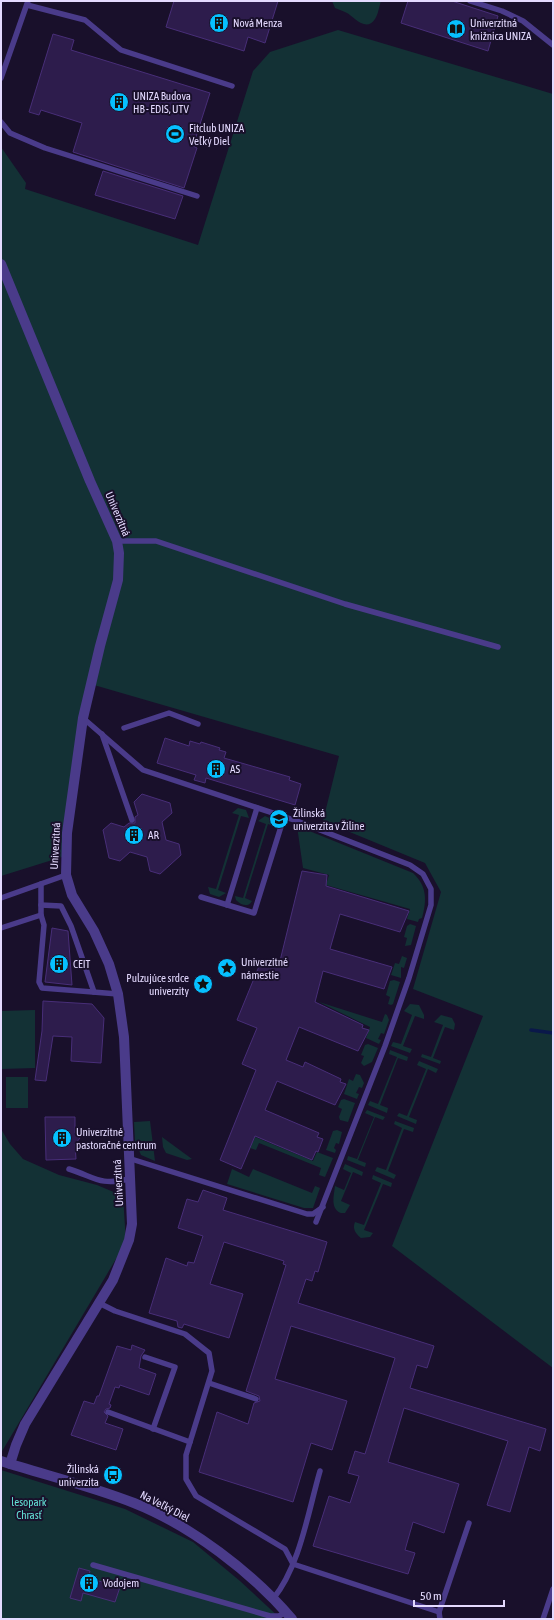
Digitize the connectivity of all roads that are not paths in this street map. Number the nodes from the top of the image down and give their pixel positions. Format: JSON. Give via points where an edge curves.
{"nodes":[{"id":1,"x":470,"y":1,"type":"edge"},
{"id":2,"x":28,"y":3,"type":"edge"},
{"id":3,"x":553,"y":45,"type":"edge"},
{"id":4,"x":1,"y":78,"type":"edge"},
{"id":5,"x":232,"y":86,"type":"dead end"},
{"id":6,"x":1,"y":122,"type":"edge"},
{"id":7,"x":197,"y":196,"type":"dead end"},
{"id":8,"x":1,"y":264,"type":"edge"},
{"id":9,"x":117,"y":542,"type":"junction"},
{"id":10,"x":498,"y":647,"type":"dead end"},
{"id":11,"x":83,"y":718,"type":"junction"},
{"id":12,"x":198,"y":724,"type":"dead end"},
{"id":13,"x":124,"y":728,"type":"dead end"},
{"id":14,"x":102,"y":734,"type":"junction"},
{"id":15,"x":257,"y":808,"type":"junction"},
{"id":16,"x":284,"y":817,"type":"junction"},
{"id":17,"x":132,"y":820,"type":"dead end"},
{"id":18,"x":66,"y":875,"type":"junction"},
{"id":19,"x":40,"y":884,"type":"junction"},
{"id":20,"x":201,"y":897,"type":"dead end"},
{"id":21,"x":1,"y":898,"type":"edge"},
{"id":22,"x":41,"y":905,"type":"junction"},
{"id":23,"x":227,"y":905,"type":"junction"},
{"id":24,"x":42,"y":915,"type":"junction"},
{"id":25,"x":1,"y":928,"type":"edge"},
{"id":26,"x":94,"y":992,"type":"junction"},
{"id":27,"x":118,"y":994,"type":"junction"},
{"id":28,"x":128,"y":1158,"type":"junction"},
{"id":29,"x":68,"y":1169,"type":"dead end"},
{"id":30,"x":129,"y":1179,"type":"junction"},
{"id":31,"x":323,"y":1207,"type":"junction"},
{"id":32,"x":316,"y":1222,"type":"dead end"},
{"id":33,"x":99,"y":1303,"type":"junction"},
{"id":34,"x":145,"y":1356,"type":"dead end"},
{"id":35,"x":209,"y":1383,"type":"junction"},
{"id":36,"x":256,"y":1399,"type":"dead end"},
{"id":37,"x":108,"y":1412,"type":"dead end"},
{"id":38,"x":153,"y":1429,"type":"junction"},
{"id":39,"x":190,"y":1442,"type":"junction"},
{"id":40,"x":6,"y":1463,"type":"edge"},
{"id":41,"x":320,"y":1471,"type":"dead end"},
{"id":42,"x":469,"y":1523,"type":"dead end"},
{"id":43,"x":293,"y":1564,"type":"junction"},
{"id":44,"x":93,"y":1565,"type":"dead end"},
{"id":45,"x":553,"y":1589,"type":"edge"},
{"id":46,"x":273,"y":1598,"type":"junction"},
{"id":47,"x":439,"y":1612,"type":"junction"},
{"id":48,"x":289,"y":1615,"type":"edge"},
{"id":49,"x":440,"y":1619,"type":"edge"},
{"id":50,"x":543,"y":1619,"type":"edge"}],
"edges":[{"from":1,"to":3,"type":"lane","via":[[523,21]]},
{"from":2,"to":4,"type":"lane"},
{"from":2,"to":5,"type":"lane","via":[[86,20],[121,50]]},
{"from":6,"to":7,"type":"lane","via":[[10,133],[45,148]]},
{"from":8,"to":9,"type":"street","name":"Univerzitná"},
{"from":9,"to":10,"type":"lane","via":[[156,541],[345,604]]},
{"from":9,"to":11,"type":"street","name":"Univerzitná","via":[[118,580]]},
{"from":11,"to":14,"type":"lane"},
{"from":11,"to":18,"type":"street","name":"Univerzitná","via":[[67,833]]},
{"from":12,"to":13,"type":"lane","via":[[169,713]]},
{"from":14,"to":15,"type":"lane","via":[[143,770]]},
{"from":14,"to":17,"type":"lane"},
{"from":15,"to":16,"type":"lane"},
{"from":15,"to":23,"type":"lane"},
{"from":16,"to":23,"type":"lane","via":[[254,913]]},
{"from":16,"to":31,"type":"lane","via":[[410,865],[423,874],[431,889],[431,905],[404,993]]},
{"from":18,"to":19,"type":"lane"},
{"from":18,"to":27,"type":"street","name":"Univerzitná","via":[[72,895],[94,931],[109,964]]},
{"from":19,"to":21,"type":"lane"},
{"from":19,"to":22,"type":"lane"},
{"from":20,"to":23,"type":"lane"},
{"from":22,"to":24,"type":"lane"},
{"from":22,"to":26,"type":"lane","via":[[61,906],[71,926]]},
{"from":24,"to":25,"type":"lane"},
{"from":24,"to":26,"type":"lane","via":[[44,925],[39,982],[42,988]]},
{"from":26,"to":27,"type":"lane"},
{"from":27,"to":28,"type":"street","name":"Univerzitná","via":[[124,1037]]},
{"from":28,"to":30,"type":"street","name":"Univerzitná"},
{"from":28,"to":31,"type":"lane","via":[[307,1214],[313,1214]]},
{"from":29,"to":30,"type":"lane","via":[[100,1182],[114,1183]]},
{"from":30,"to":33,"type":"street","name":"Univerzitná","via":[[132,1224],[129,1240]]},
{"from":31,"to":32,"type":"lane"},
{"from":33,"to":35,"type":"lane","via":[[115,1311],[185,1334],[209,1353],[212,1371]]},
{"from":33,"to":40,"type":"street","name":"Univerzitná","via":[[25,1424]]},
{"from":34,"to":38,"type":"lane","via":[[174,1367]]},
{"from":35,"to":36,"type":"lane"},
{"from":35,"to":39,"type":"lane"},
{"from":37,"to":38,"type":"lane"},
{"from":38,"to":39,"type":"lane"},
{"from":39,"to":43,"type":"lane","via":[[186,1455],[186,1479],[196,1496],[285,1549]]},
{"from":40,"to":46,"type":"street","name":"Na Veľký Diel","via":[[121,1498],[163,1516],[204,1541]]},
{"from":41,"to":43,"type":"lane"},
{"from":42,"to":47,"type":"lane"},
{"from":43,"to":46,"type":"lane","via":[[282,1587]]},
{"from":43,"to":47,"type":"lane"},
{"from":44,"to":48,"type":"lane","via":[[270,1616]]},
{"from":45,"to":50,"type":"lane"},
{"from":46,"to":48,"type":"street","name":"Na Veľký Diel"},
{"from":47,"to":49,"type":"lane"}]}
